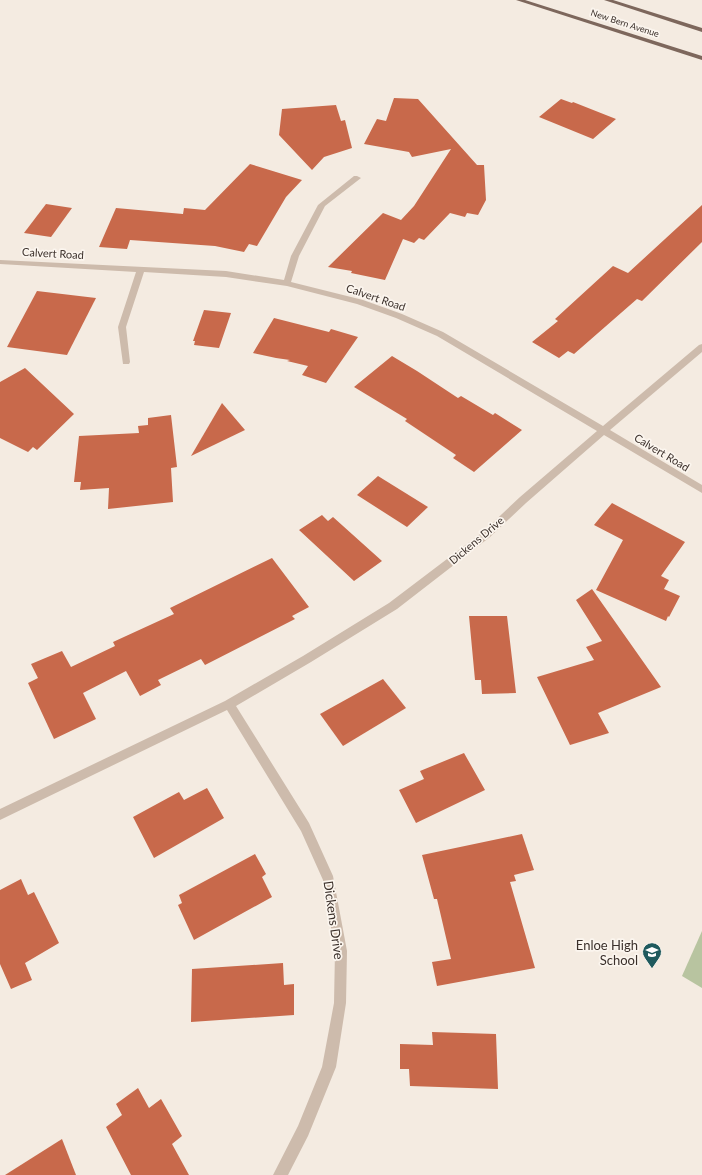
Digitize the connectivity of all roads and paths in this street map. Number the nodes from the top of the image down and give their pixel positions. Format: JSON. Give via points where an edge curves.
{"nodes":[{"id":1,"x":519,"y":0,"type":"edge"},
{"id":2,"x":607,"y":0,"type":"edge"},
{"id":3,"x":702,"y":30,"type":"edge"},
{"id":4,"x":702,"y":58,"type":"edge"},
{"id":5,"x":357,"y":178,"type":"dead end"},
{"id":6,"x":0,"y":262,"type":"edge"},
{"id":7,"x":141,"y":269,"type":"junction"},
{"id":8,"x":287,"y":283,"type":"junction"},
{"id":9,"x":702,"y":347,"type":"edge"},
{"id":10,"x":126,"y":362,"type":"dead end"},
{"id":11,"x":604,"y":431,"type":"junction"},
{"id":12,"x":702,"y":489,"type":"edge"},
{"id":13,"x":230,"y":704,"type":"junction"},
{"id":14,"x":0,"y":814,"type":"edge"},
{"id":15,"x":280,"y":1175,"type":"edge"}],
"edges":[{"from":1,"to":4,"type":"main road","name":"New Bern Avenue"},
{"from":2,"to":3,"type":"main road","name":"New Bern Avenue"},
{"from":5,"to":8,"type":"street","via":[[322,205],[296,256]]},
{"from":6,"to":7,"type":"street","name":"Calvert Road"},
{"from":7,"to":8,"type":"street","name":"Calvert Road","via":[[226,274]]},
{"from":7,"to":10,"type":"street","via":[[122,327]]},
{"from":8,"to":11,"type":"street","name":"Calvert Road","via":[[360,302],[440,334]]},
{"from":9,"to":11,"type":"street","name":"Dickens Drive"},
{"from":11,"to":12,"type":"street","name":"Calvert Road"},
{"from":11,"to":13,"type":"street","name":"Dickens Drive","via":[[522,500],[487,534],[393,606]]},
{"from":13,"to":14,"type":"street","name":"Dickens Drive"},
{"from":13,"to":15,"type":"street","name":"Dickens Drive","via":[[308,834],[329,880],[341,951],[340,1003],[329,1067],[303,1131]]}]}
